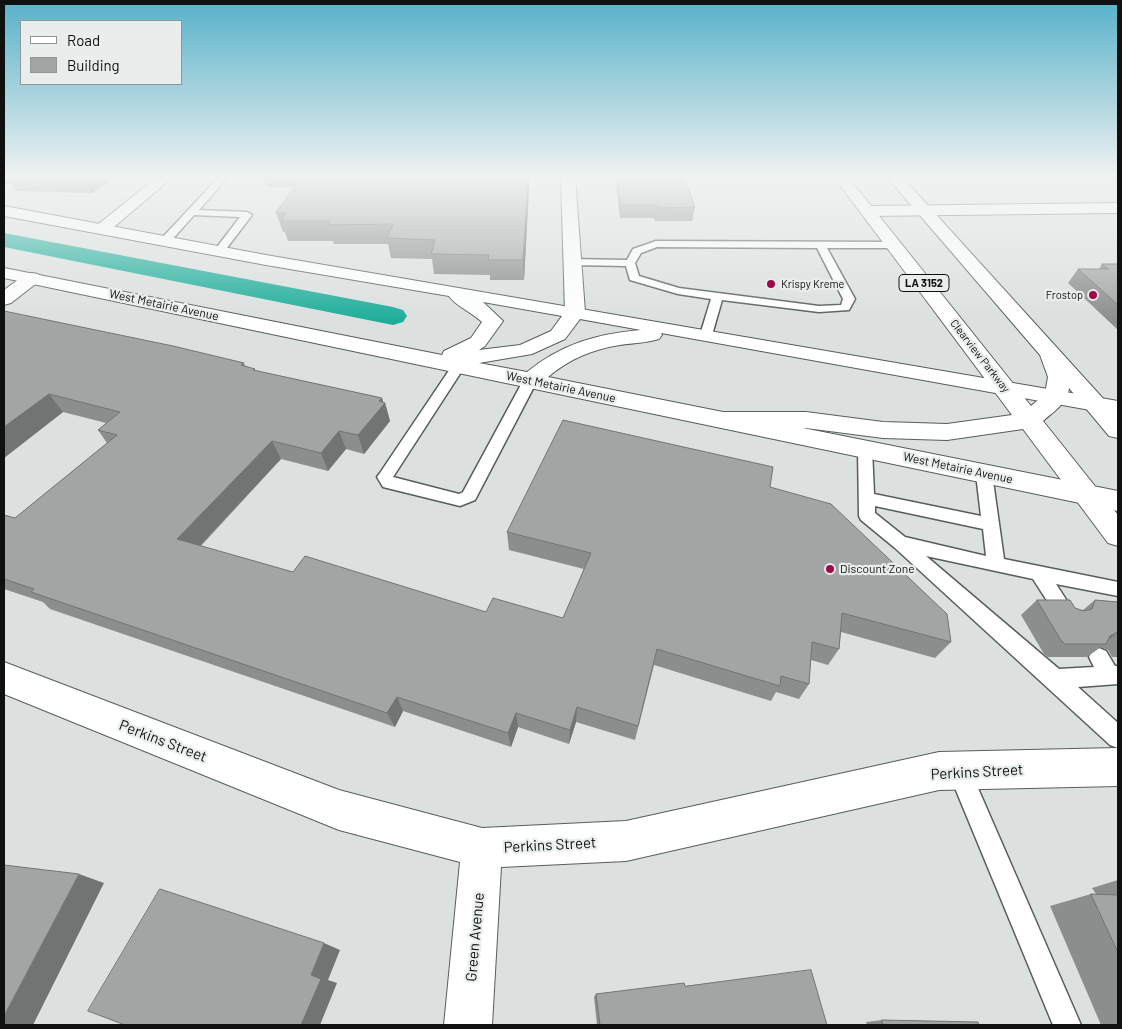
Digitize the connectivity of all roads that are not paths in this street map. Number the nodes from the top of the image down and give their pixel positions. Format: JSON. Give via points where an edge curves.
{"nodes":[{"id":1,"x":80,"y":225,"type":"edge"},
{"id":2,"x":107,"y":225,"type":"edge"},
{"id":3,"x":180,"y":225,"type":"edge"},
{"id":4,"x":239,"y":225,"type":"edge"},
{"id":5,"x":570,"y":225,"type":"edge"},
{"id":6,"x":879,"y":225,"type":"edge"},
{"id":7,"x":937,"y":225,"type":"edge"},
{"id":8,"x":102,"y":229,"type":"junction"},
{"id":9,"x":165,"y":241,"type":"junction"},
{"id":10,"x":820,"y":244,"type":"junction"},
{"id":11,"x":894,"y":244,"type":"junction"},
{"id":12,"x":219,"y":251,"type":"junction"},
{"id":13,"x":572,"y":262,"type":"junction"},
{"id":14,"x":630,"y":263,"type":"junction"},
{"id":15,"x":4,"y":273,"type":"edge"},
{"id":16,"x":32,"y":278,"type":"junction"},
{"id":17,"x":448,"y":290,"type":"junction"},
{"id":18,"x":717,"y":296,"type":"junction"},
{"id":19,"x":4,"y":299,"type":"edge"},
{"id":20,"x":575,"y":312,"type":"junction"},
{"id":21,"x":706,"y":335,"type":"junction"},
{"id":22,"x":604,"y":342,"type":"junction"},
{"id":23,"x":1048,"y":349,"type":"junction"},
{"id":24,"x":453,"y":362,"type":"junction"},
{"id":25,"x":530,"y":381,"type":"junction"},
{"id":26,"x":1006,"y":389,"type":"junction"},
{"id":27,"x":1056,"y":397,"type":"junction"},
{"id":28,"x":621,"y":399,"type":"junction"},
{"id":29,"x":1108,"y":406,"type":"edge"},
{"id":30,"x":724,"y":420,"type":"junction"},
{"id":31,"x":1030,"y":420,"type":"junction"},
{"id":32,"x":1118,"y":430,"type":"edge"},
{"id":33,"x":865,"y":449,"type":"junction"},
{"id":34,"x":984,"y":474,"type":"junction"},
{"id":35,"x":1087,"y":495,"type":"junction"},
{"id":36,"x":866,"y":498,"type":"junction"},
{"id":37,"x":1118,"y":501,"type":"edge"},
{"id":38,"x":991,"y":524,"type":"junction"},
{"id":39,"x":1118,"y":535,"type":"edge"},
{"id":40,"x":900,"y":543,"type":"junction"},
{"id":41,"x":996,"y":565,"type":"junction"},
{"id":42,"x":1039,"y":574,"type":"junction"},
{"id":43,"x":1111,"y":588,"type":"edge"},
{"id":44,"x":1118,"y":608,"type":"edge"},
{"id":45,"x":1068,"y":615,"type":"edge"},
{"id":46,"x":1098,"y":658,"type":"edge"},
{"id":47,"x":1114,"y":675,"type":"edge"},
{"id":48,"x":4,"y":678,"type":"edge"},
{"id":49,"x":1054,"y":679,"type":"junction"},
{"id":50,"x":1118,"y":737,"type":"edge"},
{"id":51,"x":1118,"y":766,"type":"edge"},
{"id":52,"x":959,"y":771,"type":"junction"},
{"id":53,"x":482,"y":848,"type":"junction"},
{"id":54,"x":468,"y":1025,"type":"edge"},
{"id":55,"x":1067,"y":1025,"type":"edge"}],
"edges":[{"from":1,"to":8,"type":"main road"},
{"from":2,"to":8,"type":"main road"},
{"from":3,"to":9,"type":"lane"},
{"from":4,"to":12,"type":"lane"},
{"from":5,"to":13,"type":"main road"},
{"from":6,"to":11,"type":"main road","name":"Clearview Parkway","number":"LA 3152"},
{"from":7,"to":23,"type":"main road"},
{"from":8,"to":9,"type":"main road"},
{"from":9,"to":12,"type":"main road"},
{"from":10,"to":11,"type":"lane"},
{"from":10,"to":14,"type":"lane","via":[[656,244],[638,251]]},
{"from":10,"to":18,"type":"lane","via":[[849,299],[845,308],[819,309]]},
{"from":11,"to":26,"type":"main road","name":"Clearview Parkway","number":"LA 3152"},
{"from":12,"to":17,"type":"main road"},
{"from":13,"to":14,"type":"lane"},
{"from":13,"to":20,"type":"main road"},
{"from":14,"to":18,"type":"lane","via":[[634,278],[678,291]]},
{"from":15,"to":16,"type":"main road","name":"West Metairie Avenue"},
{"from":16,"to":19,"type":"main road"},
{"from":16,"to":24,"type":"main road","name":"West Metairie Avenue"},
{"from":17,"to":20,"type":"main road"},
{"from":17,"to":24,"type":"main road","via":[[479,308],[493,321],[478,342]]},
{"from":18,"to":21,"type":"lane"},
{"from":20,"to":21,"type":"main road"},
{"from":20,"to":24,"type":"main road","via":[[558,335],[525,350]]},
{"from":21,"to":22,"type":"main road","via":[[667,333]]},
{"from":21,"to":26,"type":"main road"},
{"from":22,"to":25,"type":"main road","via":[[563,355]]},
{"from":22,"to":28,"type":"main road","via":[[589,358],[588,369],[595,383]]},
{"from":23,"to":27,"type":"main road","via":[[1059,377]]},
{"from":23,"to":29,"type":"main road"},
{"from":24,"to":25,"type":"main road","name":"West Metairie Avenue"},
{"from":24,"to":25,"type":"lane","via":[[385,477],[388,483],[460,500],[469,496]]},
{"from":25,"to":28,"type":"main road","name":"West Metairie Avenue"},
{"from":26,"to":27,"type":"main road"},
{"from":26,"to":31,"type":"main road","name":"Clearview Parkway","number":"LA 3152"},
{"from":27,"to":29,"type":"main road"},
{"from":27,"to":31,"type":"main road"},
{"from":28,"to":30,"type":"main road","name":"West Metairie Avenue"},
{"from":29,"to":32,"type":"main road"},
{"from":30,"to":31,"type":"main road","via":[[806,420],[883,430],[947,432]]},
{"from":30,"to":33,"type":"main road","name":"West Metairie Avenue"},
{"from":31,"to":35,"type":"main road","name":"Clearview Parkway","number":"LA 3152"},
{"from":33,"to":34,"type":"main road","name":"West Metairie Avenue"},
{"from":33,"to":36,"type":"lane"},
{"from":34,"to":35,"type":"main road","name":"West Metairie Avenue"},
{"from":34,"to":38,"type":"lane"},
{"from":35,"to":37,"type":"main road","name":"West Metairie Avenue"},
{"from":35,"to":39,"type":"main road","name":"Clearview Parkway","number":"LA 3152"},
{"from":36,"to":38,"type":"lane"},
{"from":36,"to":40,"type":"lane","via":[[867,516]]},
{"from":38,"to":41,"type":"lane"},
{"from":40,"to":41,"type":"lane"},
{"from":40,"to":49,"type":"lane"},
{"from":41,"to":42,"type":"lane"},
{"from":42,"to":43,"type":"lane"},
{"from":42,"to":45,"type":"lane"},
{"from":43,"to":44,"type":"lane"},
{"from":46,"to":47,"type":"lane"},
{"from":47,"to":49,"type":"lane"},
{"from":48,"to":53,"type":"main road","name":"Perkins Street","via":[[339,810]]},
{"from":49,"to":50,"type":"lane"},
{"from":51,"to":52,"type":"main road","name":"Perkins Street"},
{"from":52,"to":53,"type":"main road","name":"Perkins Street","via":[[939,771],[626,841]]},
{"from":52,"to":55,"type":"lane"},
{"from":53,"to":54,"type":"main road","name":"Green Avenue"}]}
